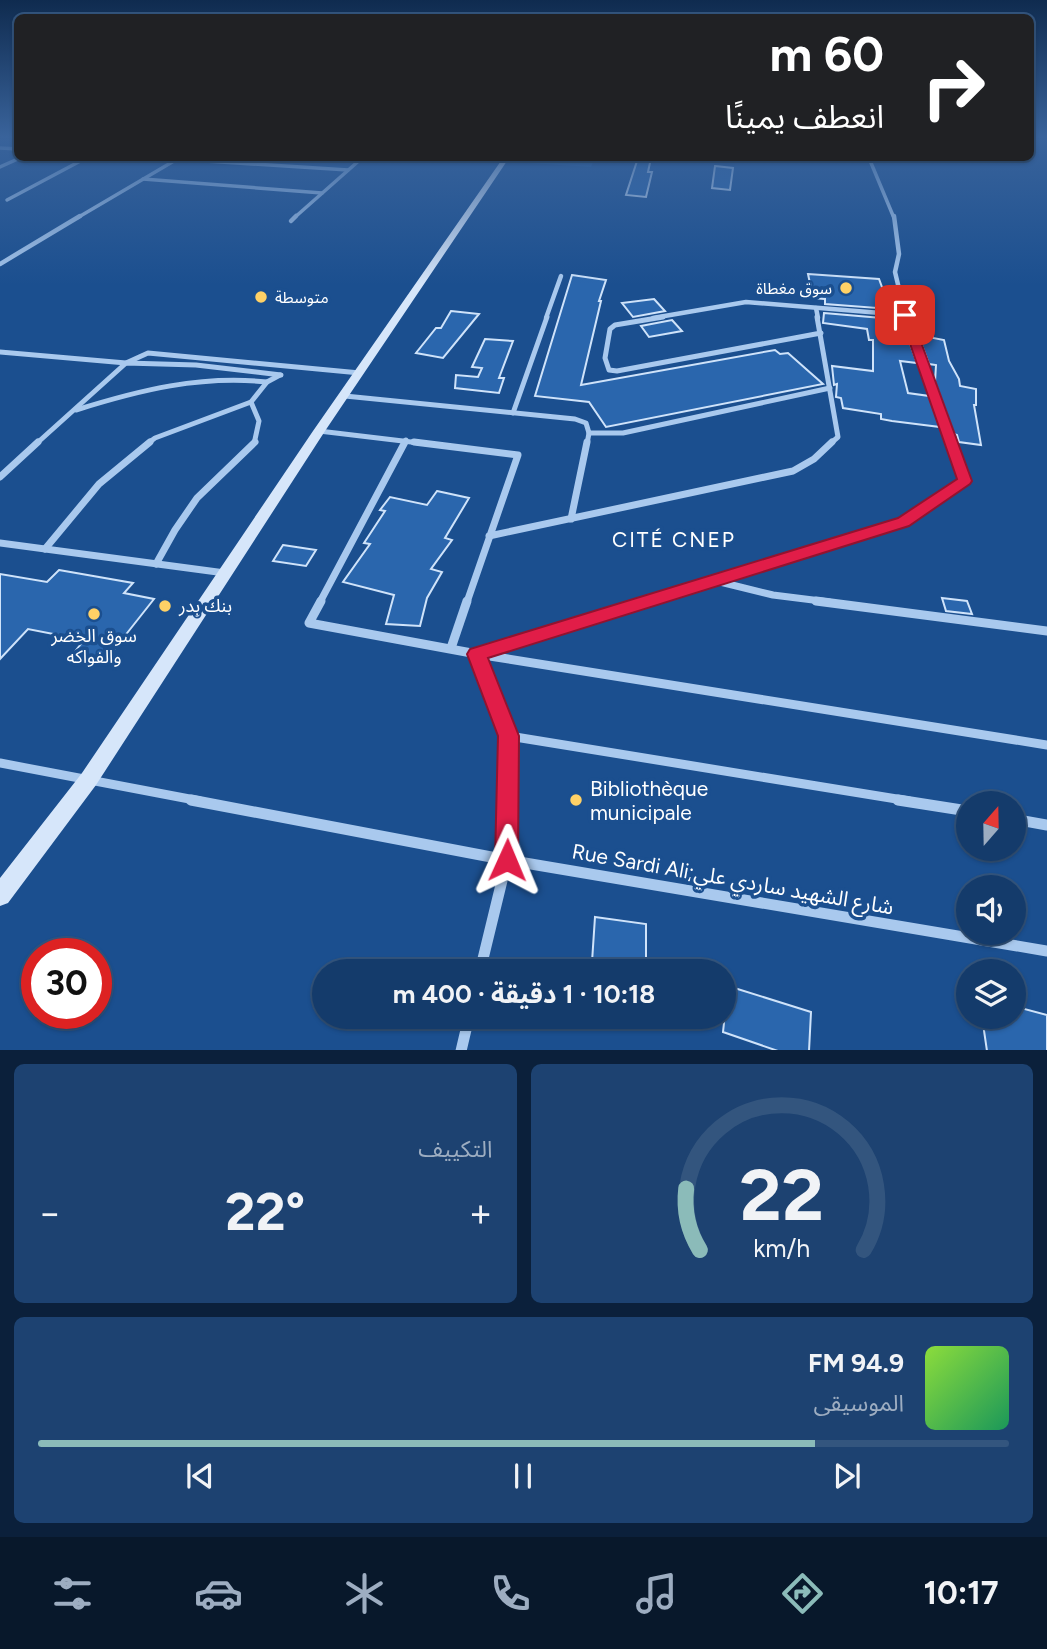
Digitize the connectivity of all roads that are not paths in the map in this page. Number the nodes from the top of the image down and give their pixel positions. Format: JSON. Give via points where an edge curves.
{"nodes":[{"id":1,"x":31,"y":187,"type":"edge"},
{"id":2,"x":129,"y":187,"type":"edge"},
{"id":3,"x":245,"y":187,"type":"edge"},
{"id":4,"x":329,"y":187,"type":"edge"},
{"id":5,"x":486,"y":187,"type":"edge"},
{"id":6,"x":882,"y":187,"type":"edge"},
{"id":7,"x":322,"y":193,"type":"junction"},
{"id":8,"x":7,"y":200,"type":"dead end"},
{"id":9,"x":291,"y":221,"type":"dead end"},
{"id":10,"x":0,"y":264,"type":"edge"},
{"id":11,"x":561,"y":276,"type":"dead end"},
{"id":12,"x":816,"y":308,"type":"junction"},
{"id":13,"x":905,"y":315,"type":"junction"},
{"id":14,"x":821,"y":333,"type":"junction"},
{"id":15,"x":0,"y":352,"type":"edge"},
{"id":16,"x":126,"y":363,"type":"junction"},
{"id":17,"x":291,"y":366,"type":"junction"},
{"id":18,"x":360,"y":373,"type":"junction"},
{"id":19,"x":281,"y":375,"type":"junction"},
{"id":20,"x":267,"y":382,"type":"junction"},
{"id":21,"x":830,"y":388,"type":"junction"},
{"id":22,"x":345,"y":396,"type":"junction"},
{"id":23,"x":251,"y":402,"type":"junction"},
{"id":24,"x":72,"y":411,"type":"junction"},
{"id":25,"x":513,"y":413,"type":"junction"},
{"id":26,"x":319,"y":431,"type":"junction"},
{"id":27,"x":589,"y":433,"type":"junction"},
{"id":28,"x":406,"y":440,"type":"junction"},
{"id":29,"x":0,"y":477,"type":"edge"},
{"id":30,"x":571,"y":519,"type":"junction"},
{"id":31,"x":489,"y":536,"type":"junction"},
{"id":32,"x":0,"y":543,"type":"edge"},
{"id":33,"x":45,"y":549,"type":"junction"},
{"id":34,"x":156,"y":564,"type":"junction"},
{"id":35,"x":227,"y":573,"type":"junction"},
{"id":36,"x":715,"y":580,"type":"junction"},
{"id":37,"x":1047,"y":631,"type":"edge"},
{"id":38,"x":451,"y":648,"type":"junction"},
{"id":39,"x":477,"y":654,"type":"junction"},
{"id":40,"x":509,"y":736,"type":"junction"},
{"id":41,"x":1047,"y":745,"type":"edge"},
{"id":42,"x":0,"y":763,"type":"edge"},
{"id":43,"x":89,"y":779,"type":"junction"},
{"id":44,"x":956,"y":809,"type":"edge"},
{"id":45,"x":1026,"y":821,"type":"edge"},
{"id":46,"x":1047,"y":825,"type":"edge"},
{"id":47,"x":507,"y":860,"type":"junction"},
{"id":48,"x":0,"y":895,"type":"edge"},
{"id":49,"x":1047,"y":951,"type":"edge"},
{"id":50,"x":483,"y":959,"type":"edge"},
{"id":51,"x":466,"y":1029,"type":"edge"},
{"id":52,"x":461,"y":1050,"type":"edge"}],
"edges":[{"from":1,"to":8,"type":"street"},
{"from":2,"to":10,"type":"street"},
{"from":3,"to":7,"type":"street"},
{"from":4,"to":7,"type":"street"},
{"from":5,"to":18,"type":"main road"},
{"from":6,"to":13,"type":"street","via":[[894,215],[899,254],[895,272]]},
{"from":7,"to":9,"type":"street"},
{"from":11,"to":25,"type":"street"},
{"from":12,"to":13,"type":"street"},
{"from":12,"to":14,"type":"street"},
{"from":12,"to":14,"type":"street","via":[[746,302],[615,325],[610,329],[605,358],[609,370],[617,372]]},
{"from":13,"to":36,"type":"street","via":[[965,481],[904,522]]},
{"from":14,"to":21,"type":"street"},
{"from":15,"to":16,"type":"street"},
{"from":16,"to":17,"type":"street","via":[[148,354]]},
{"from":16,"to":19,"type":"street"},
{"from":16,"to":24,"type":"street"},
{"from":17,"to":18,"type":"street"},
{"from":17,"to":19,"type":"street"},
{"from":18,"to":22,"type":"main road"},
{"from":19,"to":20,"type":"street"},
{"from":20,"to":23,"type":"street"},
{"from":20,"to":24,"type":"street","via":[[222,377],[177,382]]},
{"from":21,"to":27,"type":"street","via":[[623,433]]},
{"from":21,"to":30,"type":"street","via":[[838,437],[793,471]]},
{"from":22,"to":25,"type":"street"},
{"from":22,"to":26,"type":"main road"},
{"from":23,"to":33,"type":"street","via":[[155,438],[99,484]]},
{"from":23,"to":34,"type":"street","via":[[259,414],[255,445],[214,479],[171,534]]},
{"from":24,"to":29,"type":"street"},
{"from":25,"to":27,"type":"street","via":[[575,419],[586,423]]},
{"from":26,"to":28,"type":"street"},
{"from":26,"to":35,"type":"main road"},
{"from":27,"to":30,"type":"street"},
{"from":28,"to":31,"type":"street","via":[[518,454]]},
{"from":28,"to":38,"type":"street","via":[[309,623]]},
{"from":30,"to":31,"type":"street"},
{"from":31,"to":38,"type":"street"},
{"from":32,"to":33,"type":"street"},
{"from":33,"to":34,"type":"street"},
{"from":34,"to":35,"type":"street"},
{"from":35,"to":43,"type":"main road"},
{"from":36,"to":37,"type":"street","via":[[773,594]]},
{"from":36,"to":39,"type":"street"},
{"from":38,"to":39,"type":"street"},
{"from":39,"to":40,"type":"street"},
{"from":39,"to":41,"type":"street"},
{"from":40,"to":44,"type":"street"},
{"from":40,"to":47,"type":"street"},
{"from":42,"to":43,"type":"street","name":"Rue Sardi Ali;شارع الشهيد ساردي علي"},
{"from":43,"to":47,"type":"street","name":"Rue Sardi Ali;شارع الشهيد ساردي علي"},
{"from":43,"to":48,"type":"main road"},
{"from":45,"to":46,"type":"street"},
{"from":47,"to":49,"type":"street","name":"Rue Sardi Ali;شارع الشهيد ساردي علي"},
{"from":47,"to":50,"type":"street"},
{"from":51,"to":52,"type":"street"}]}
